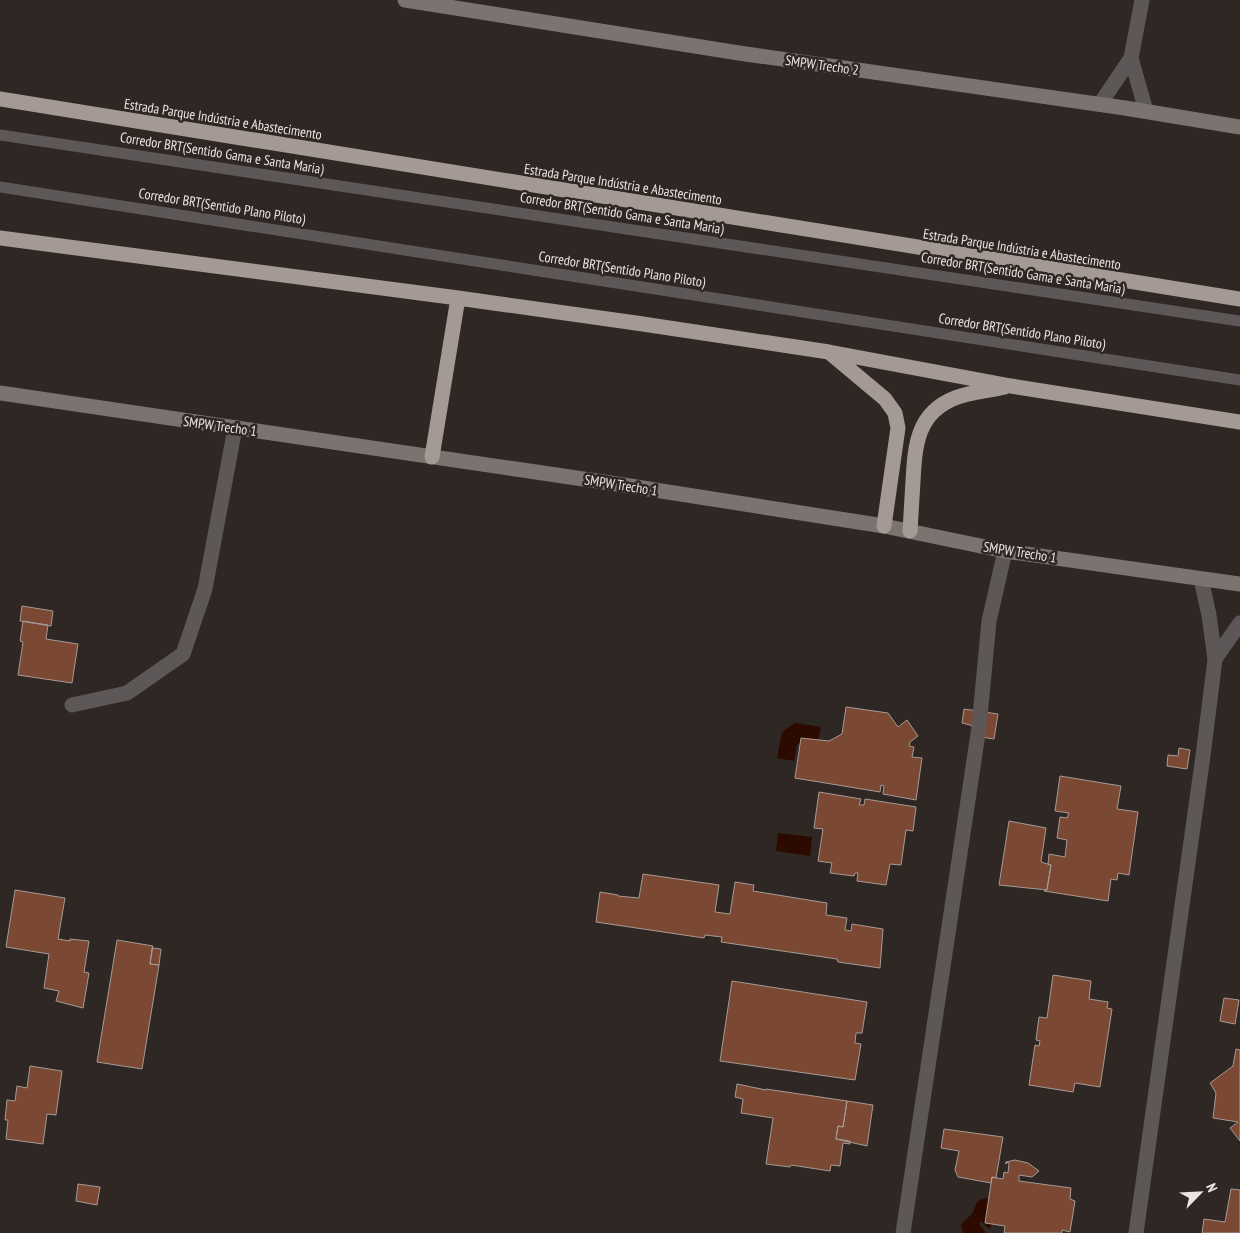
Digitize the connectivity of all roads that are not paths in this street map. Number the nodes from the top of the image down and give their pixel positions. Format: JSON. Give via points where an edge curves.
{"nodes":[{"id":1,"x":405,"y":0,"type":"edge"},
{"id":2,"x":1142,"y":0,"type":"edge"},
{"id":3,"x":1131,"y":58,"type":"junction"},
{"id":4,"x":0,"y":99,"type":"edge"},
{"id":5,"x":1100,"y":104,"type":"junction"},
{"id":6,"x":1146,"y":111,"type":"junction"},
{"id":7,"x":1240,"y":127,"type":"edge"},
{"id":8,"x":0,"y":135,"type":"edge"},
{"id":9,"x":0,"y":187,"type":"edge"},
{"id":10,"x":0,"y":238,"type":"edge"},
{"id":11,"x":458,"y":298,"type":"junction"},
{"id":12,"x":1238,"y":298,"type":"edge"},
{"id":13,"x":1240,"y":321,"type":"edge"},
{"id":14,"x":829,"y":352,"type":"junction"},
{"id":15,"x":1240,"y":380,"type":"edge"},
{"id":16,"x":1012,"y":386,"type":"junction"},
{"id":17,"x":0,"y":393,"type":"edge"},
{"id":18,"x":1240,"y":422,"type":"edge"},
{"id":19,"x":235,"y":428,"type":"junction"},
{"id":20,"x":432,"y":457,"type":"junction"},
{"id":21,"x":884,"y":526,"type":"junction"},
{"id":22,"x":910,"y":531,"type":"junction"},
{"id":23,"x":1005,"y":551,"type":"junction"},
{"id":24,"x":1201,"y":579,"type":"junction"},
{"id":25,"x":1240,"y":584,"type":"edge"},
{"id":26,"x":1240,"y":622,"type":"edge"},
{"id":27,"x":1215,"y":660,"type":"junction"},
{"id":28,"x":72,"y":704,"type":"dead end"},
{"id":29,"x":904,"y":1233,"type":"edge"},
{"id":30,"x":1136,"y":1233,"type":"edge"}],
"edges":[{"from":1,"to":5,"type":"street","name":"SMPW Trecho 2","via":[[739,53]]},
{"from":2,"to":3,"type":"street"},
{"from":3,"to":5,"type":"street"},
{"from":3,"to":6,"type":"street"},
{"from":4,"to":12,"type":"highway","name":"Estrada Parque Indústria e Abastecimento"},
{"from":5,"to":6,"type":"street","name":"SMPW Trecho 2"},
{"from":6,"to":7,"type":"street","name":"SMPW Trecho 2"},
{"from":8,"to":13,"type":"lane","name":"Corredor BRT(Sentido Gama e Santa Maria)"},
{"from":9,"to":15,"type":"lane","name":"Corredor BRT(Sentido Plano Piloto)"},
{"from":10,"to":11,"type":"highway"},
{"from":11,"to":14,"type":"highway"},
{"from":11,"to":20,"type":"highway"},
{"from":14,"to":16,"type":"highway"},
{"from":14,"to":21,"type":"highway","via":[[885,399],[895,413],[898,428]]},
{"from":16,"to":18,"type":"highway"},
{"from":16,"to":22,"type":"highway","via":[[956,398],[928,417],[915,448]]},
{"from":17,"to":19,"type":"street","name":"SMPW Trecho 1"},
{"from":19,"to":20,"type":"street","name":"SMPW Trecho 1"},
{"from":19,"to":28,"type":"street","via":[[205,589],[183,654],[127,693]]},
{"from":20,"to":21,"type":"street","name":"SMPW Trecho 1"},
{"from":21,"to":22,"type":"street","name":"SMPW Trecho 1"},
{"from":22,"to":23,"type":"street","name":"SMPW Trecho 1"},
{"from":23,"to":24,"type":"street","name":"SMPW Trecho 1"},
{"from":23,"to":29,"type":"street","via":[[989,621],[979,727]]},
{"from":24,"to":25,"type":"street","name":"SMPW Trecho 1"},
{"from":24,"to":27,"type":"street"},
{"from":26,"to":27,"type":"street"},
{"from":27,"to":30,"type":"street"}]}
